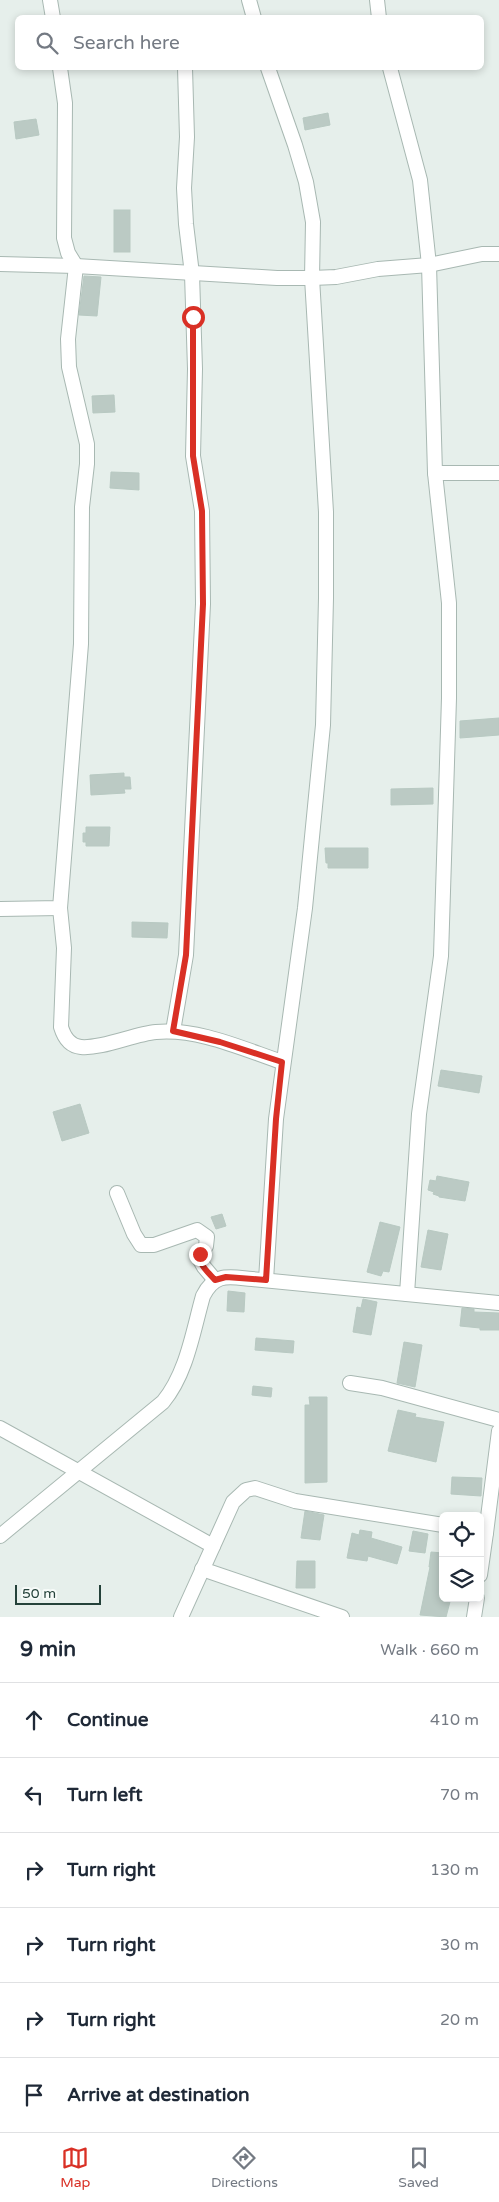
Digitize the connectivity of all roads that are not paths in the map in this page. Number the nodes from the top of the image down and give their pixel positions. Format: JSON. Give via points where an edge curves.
{"nodes":[{"id":1,"x":50,"y":0,"type":"edge"},
{"id":2,"x":249,"y":0,"type":"edge"},
{"id":3,"x":377,"y":0,"type":"edge"},
{"id":4,"x":52,"y":15,"type":"edge"},
{"id":5,"x":253,"y":15,"type":"edge"},
{"id":6,"x":379,"y":15,"type":"edge"},
{"id":7,"x":60,"y":70,"type":"edge"},
{"id":8,"x":185,"y":70,"type":"edge"},
{"id":9,"x":269,"y":70,"type":"edge"},
{"id":10,"x":391,"y":70,"type":"edge"},
{"id":11,"x":499,"y":254,"type":"edge"},
{"id":12,"x":0,"y":264,"type":"edge"},
{"id":13,"x":429,"y":265,"type":"junction"},
{"id":14,"x":76,"y":266,"type":"junction"},
{"id":15,"x":192,"y":274,"type":"junction"},
{"id":16,"x":312,"y":278,"type":"junction"},
{"id":17,"x":435,"y":473,"type":"junction"},
{"id":18,"x":499,"y":473,"type":"edge"},
{"id":19,"x":60,"y":908,"type":"junction"},
{"id":20,"x":0,"y":909,"type":"edge"},
{"id":21,"x":173,"y":1031,"type":"junction"},
{"id":22,"x":282,"y":1062,"type":"junction"},
{"id":23,"x":117,"y":1193,"type":"dead end"},
{"id":24,"x":215,"y":1280,"type":"junction"},
{"id":25,"x":266,"y":1280,"type":"junction"},
{"id":26,"x":407,"y":1294,"type":"junction"},
{"id":27,"x":499,"y":1303,"type":"edge"},
{"id":28,"x":350,"y":1383,"type":"dead end"},
{"id":29,"x":499,"y":1420,"type":"edge"},
{"id":30,"x":0,"y":1428,"type":"edge"},
{"id":31,"x":499,"y":1431,"type":"edge"},
{"id":32,"x":78,"y":1472,"type":"junction"},
{"id":33,"x":439,"y":1525,"type":"edge"},
{"id":34,"x":484,"y":1527,"type":"edge"},
{"id":35,"x":0,"y":1536,"type":"edge"},
{"id":36,"x":213,"y":1546,"type":"junction"},
{"id":37,"x":202,"y":1569,"type":"junction"},
{"id":38,"x":476,"y":1602,"type":"edge"},
{"id":39,"x":181,"y":1617,"type":"edge"},
{"id":40,"x":342,"y":1617,"type":"edge"},
{"id":41,"x":474,"y":1617,"type":"edge"}],
"edges":[{"from":1,"to":4,"type":"street"},
{"from":2,"to":5,"type":"street"},
{"from":3,"to":6,"type":"street"},
{"from":7,"to":14,"type":"street","via":[[66,103],[64,238]]},
{"from":8,"to":15,"type":"street","via":[[187,137],[184,188]]},
{"from":9,"to":16,"type":"street","via":[[306,182],[313,222]]},
{"from":10,"to":13,"type":"street","via":[[420,180]]},
{"from":11,"to":13,"type":"street","via":[[465,256]]},
{"from":12,"to":14,"type":"street"},
{"from":13,"to":16,"type":"street"},
{"from":13,"to":17,"type":"street"},
{"from":14,"to":15,"type":"street"},
{"from":14,"to":19,"type":"street","via":[[68,339],[69,367],[87,444],[87,464],[82,507],[81,644]]},
{"from":15,"to":16,"type":"street"},
{"from":15,"to":21,"type":"street","via":[[193,456],[202,511],[203,604],[186,955]]},
{"from":16,"to":22,"type":"street","via":[[326,512],[326,650],[323,725],[305,908]]},
{"from":17,"to":18,"type":"street"},
{"from":17,"to":26,"type":"street","via":[[449,604],[450,698],[442,956],[419,1114]]},
{"from":19,"to":20,"type":"street"},
{"from":19,"to":21,"type":"street","via":[[64,948],[61,1016],[64,1036],[71,1044],[81,1047]]},
{"from":21,"to":22,"type":"street"},
{"from":22,"to":25,"type":"street"},
{"from":23,"to":24,"type":"street","via":[[141,1245],[154,1245],[196,1230],[202,1232],[207,1237],[206,1246],[199,1258]]},
{"from":24,"to":25,"type":"street","via":[[226,1277]]},
{"from":24,"to":32,"type":"street","via":[[203,1296],[184,1367],[170,1394]]},
{"from":25,"to":26,"type":"street"},
{"from":26,"to":27,"type":"street"},
{"from":28,"to":29,"type":"street","via":[[382,1388]]},
{"from":30,"to":32,"type":"street"},
{"from":31,"to":34,"type":"street"},
{"from":32,"to":35,"type":"street"},
{"from":32,"to":36,"type":"street"},
{"from":33,"to":36,"type":"street","via":[[295,1501],[255,1488],[246,1490],[233,1502]]},
{"from":36,"to":37,"type":"street"},
{"from":37,"to":39,"type":"street"},
{"from":37,"to":40,"type":"street"},
{"from":38,"to":41,"type":"street"}]}
